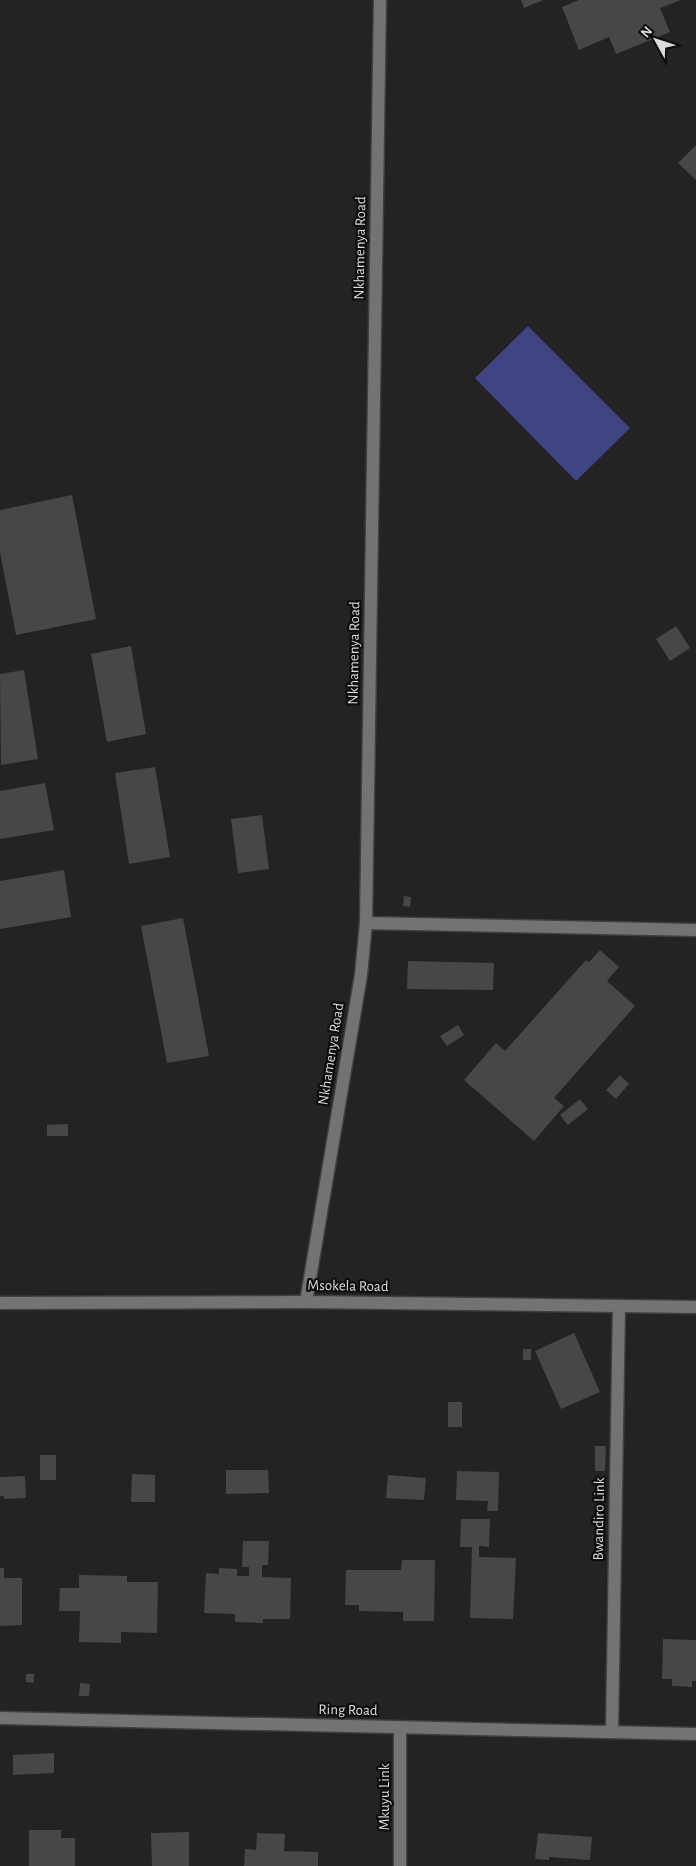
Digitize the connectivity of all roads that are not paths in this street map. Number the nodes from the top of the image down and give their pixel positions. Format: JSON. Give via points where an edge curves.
{"nodes":[{"id":1,"x":380,"y":0,"type":"edge"},
{"id":2,"x":366,"y":923,"type":"junction"},
{"id":3,"x":696,"y":930,"type":"edge"},
{"id":4,"x":306,"y":1302,"type":"junction"},
{"id":5,"x":0,"y":1303,"type":"edge"},
{"id":6,"x":619,"y":1306,"type":"junction"},
{"id":7,"x":696,"y":1308,"type":"edge"},
{"id":8,"x":0,"y":1718,"type":"edge"},
{"id":9,"x":400,"y":1728,"type":"junction"},
{"id":10,"x":612,"y":1732,"type":"junction"},
{"id":11,"x":696,"y":1734,"type":"edge"},
{"id":12,"x":400,"y":1866,"type":"edge"}],
"edges":[{"from":1,"to":2,"type":"street","name":"Nkhamenya Road"},
{"from":2,"to":3,"type":"street"},
{"from":2,"to":4,"type":"street","name":"Nkhamenya Road","via":[[361,975]]},
{"from":4,"to":5,"type":"street","name":"Msokela Road"},
{"from":4,"to":6,"type":"street","name":"Msokela Road"},
{"from":6,"to":7,"type":"street","name":"Msokela Road"},
{"from":6,"to":10,"type":"street","name":"Bwandiro Link"},
{"from":8,"to":9,"type":"street","name":"Ring Road"},
{"from":9,"to":10,"type":"street","name":"Ring Road"},
{"from":9,"to":12,"type":"street","name":"Mkuyu Link"},
{"from":10,"to":11,"type":"street","name":"Ring Road"}]}
